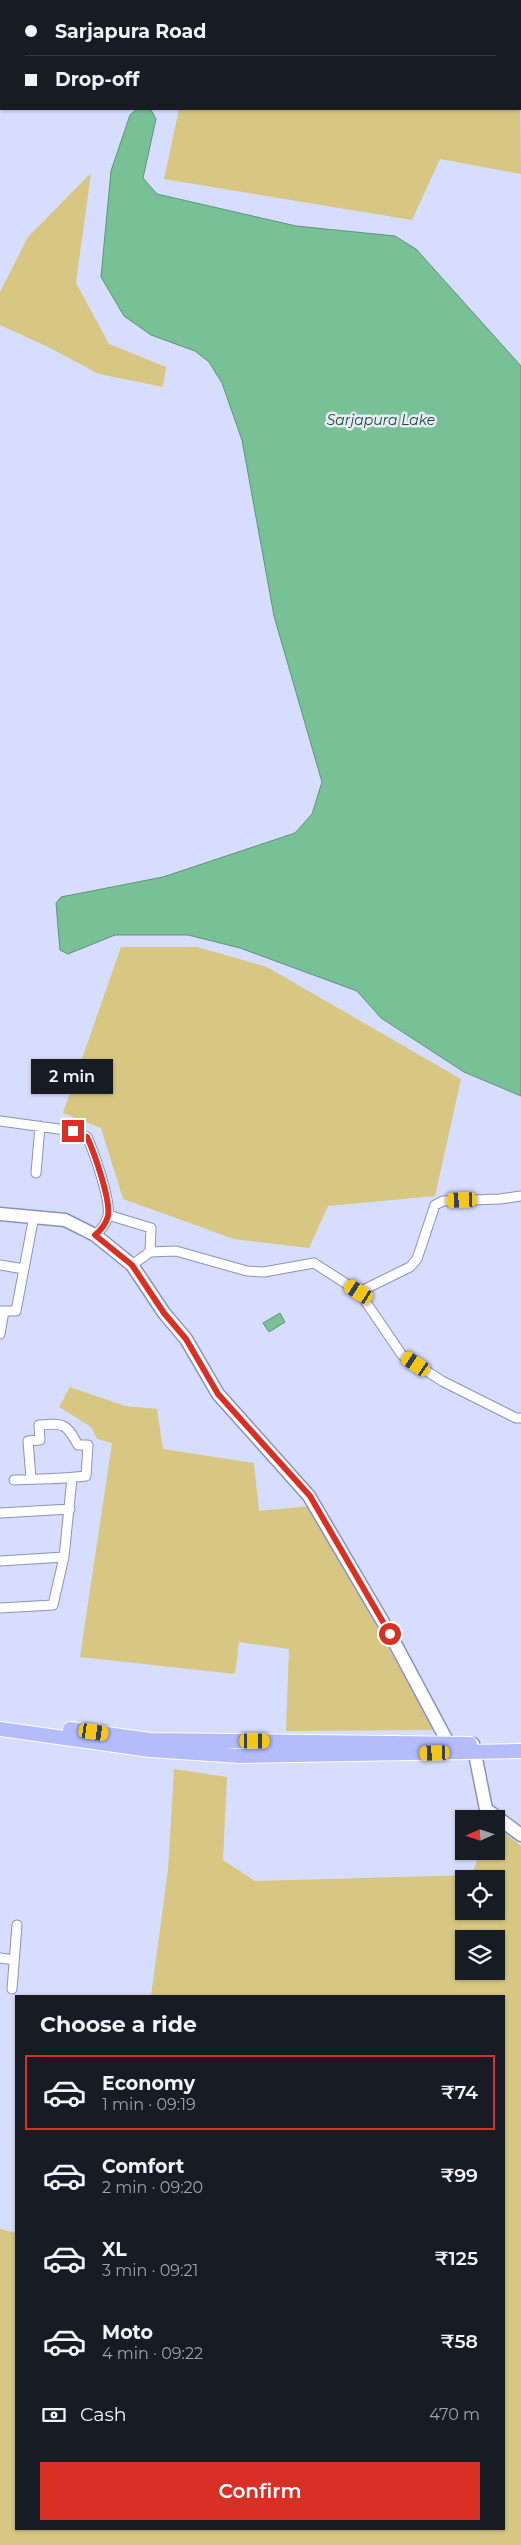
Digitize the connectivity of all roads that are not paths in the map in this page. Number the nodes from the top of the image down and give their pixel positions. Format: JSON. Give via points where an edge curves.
{"nodes":[{"id":1,"x":0,"y":1121,"type":"edge"},
{"id":2,"x":40,"y":1126,"type":"junction"},
{"id":3,"x":36,"y":1173,"type":"dead end"},
{"id":4,"x":521,"y":1196,"type":"edge"},
{"id":5,"x":0,"y":1214,"type":"edge"},
{"id":6,"x":108,"y":1215,"type":"junction"},
{"id":7,"x":34,"y":1216,"type":"junction"},
{"id":8,"x":95,"y":1235,"type":"junction"},
{"id":9,"x":150,"y":1252,"type":"junction"},
{"id":10,"x":0,"y":1265,"type":"edge"},
{"id":11,"x":132,"y":1265,"type":"junction"},
{"id":12,"x":24,"y":1269,"type":"junction"},
{"id":13,"x":359,"y":1292,"type":"junction"},
{"id":14,"x":2,"y":1311,"type":"edge"},
{"id":15,"x":0,"y":1334,"type":"edge"},
{"id":16,"x":521,"y":1418,"type":"edge"},
{"id":17,"x":72,"y":1478,"type":"junction"},
{"id":18,"x":31,"y":1479,"type":"junction"},
{"id":19,"x":14,"y":1480,"type":"dead end"},
{"id":20,"x":70,"y":1509,"type":"junction"},
{"id":21,"x":0,"y":1512,"type":"edge"},
{"id":22,"x":64,"y":1557,"type":"junction"},
{"id":23,"x":0,"y":1561,"type":"edge"},
{"id":24,"x":0,"y":1608,"type":"edge"},
{"id":25,"x":0,"y":1719,"type":"edge"},
{"id":26,"x":0,"y":1729,"type":"edge"},
{"id":27,"x":521,"y":1743,"type":"edge"},
{"id":28,"x":450,"y":1748,"type":"junction"},
{"id":29,"x":473,"y":1748,"type":"junction"},
{"id":30,"x":521,"y":1751,"type":"edge"},
{"id":31,"x":521,"y":1835,"type":"edge"},
{"id":32,"x":17,"y":1925,"type":"dead end"},
{"id":33,"x":0,"y":1958,"type":"edge"},
{"id":34,"x":14,"y":1960,"type":"junction"},
{"id":35,"x":12,"y":1989,"type":"dead end"}],
"edges":[{"from":1,"to":2,"type":"street"},
{"from":2,"to":3,"type":"street"},
{"from":2,"to":6,"type":"street","via":[[73,1131],[87,1137],[94,1151]]},
{"from":4,"to":13,"type":"street","via":[[435,1204],[417,1259],[410,1267]]},
{"from":5,"to":7,"type":"street"},
{"from":6,"to":8,"type":"street","via":[[104,1227]]},
{"from":6,"to":9,"type":"street","via":[[151,1228]]},
{"from":7,"to":8,"type":"street","via":[[65,1220]]},
{"from":7,"to":12,"type":"street"},
{"from":8,"to":11,"type":"street"},
{"from":9,"to":11,"type":"street"},
{"from":9,"to":13,"type":"street","via":[[176,1251],[247,1271],[264,1272],[314,1264]]},
{"from":10,"to":12,"type":"street"},
{"from":11,"to":28,"type":"street","via":[[186,1339],[218,1394],[310,1496],[390,1634]]},
{"from":12,"to":14,"type":"street","via":[[16,1312]]},
{"from":13,"to":16,"type":"street","via":[[402,1355],[442,1381]]},
{"from":14,"to":15,"type":"street"},
{"from":17,"to":18,"type":"street"},
{"from":17,"to":18,"type":"street","via":[[86,1476],[88,1445],[78,1446],[69,1429],[60,1424],[39,1425],[40,1440],[28,1441]]},
{"from":17,"to":20,"type":"street"},
{"from":18,"to":19,"type":"street"},
{"from":20,"to":21,"type":"street"},
{"from":20,"to":22,"type":"street"},
{"from":22,"to":23,"type":"street"},
{"from":22,"to":24,"type":"street","via":[[53,1606]]},
{"from":25,"to":28,"type":"main road","via":[[150,1740]]},
{"from":26,"to":28,"type":"main road","via":[[150,1750],[240,1756]]},
{"from":27,"to":29,"type":"main road"},
{"from":28,"to":29,"type":"main road"},
{"from":29,"to":30,"type":"main road"},
{"from":29,"to":31,"type":"street","via":[[486,1809]]},
{"from":32,"to":34,"type":"street"},
{"from":33,"to":34,"type":"street"},
{"from":34,"to":35,"type":"street"}]}
